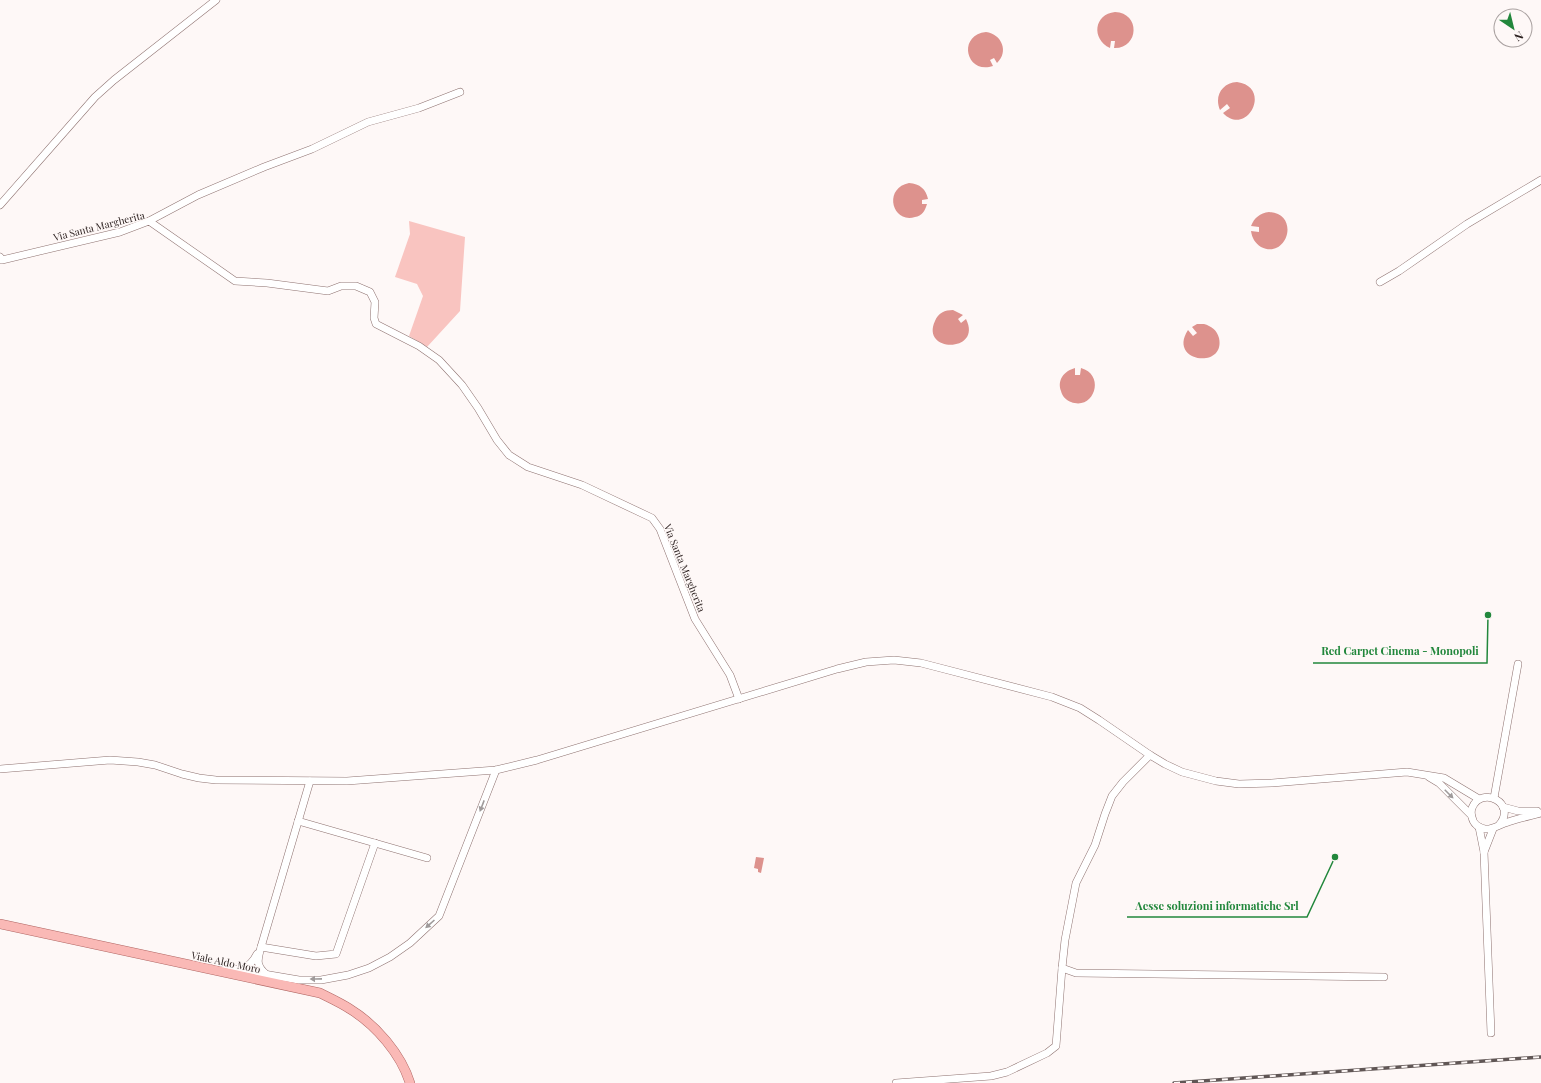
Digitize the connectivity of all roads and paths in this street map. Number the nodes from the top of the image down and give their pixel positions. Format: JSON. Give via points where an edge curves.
{"nodes":[{"id":1,"x":216,"y":0,"type":"edge"},
{"id":2,"x":460,"y":92,"type":"dead end"},
{"id":3,"x":1541,"y":180,"type":"edge"},
{"id":4,"x":0,"y":205,"type":"edge"},
{"id":5,"x":149,"y":221,"type":"junction"},
{"id":6,"x":0,"y":258,"type":"edge"},
{"id":7,"x":1380,"y":282,"type":"dead end"},
{"id":8,"x":1518,"y":664,"type":"dead end"},
{"id":9,"x":739,"y":699,"type":"junction"},
{"id":10,"x":1150,"y":755,"type":"junction"},
{"id":11,"x":0,"y":768,"type":"edge"},
{"id":12,"x":496,"y":770,"type":"junction"},
{"id":13,"x":1425,"y":775,"type":"junction"},
{"id":14,"x":310,"y":781,"type":"junction"},
{"id":15,"x":1494,"y":798,"type":"junction"},
{"id":16,"x":1479,"y":800,"type":"junction"},
{"id":17,"x":1503,"y":807,"type":"junction"},
{"id":18,"x":1541,"y":812,"type":"edge"},
{"id":19,"x":1471,"y":815,"type":"junction"},
{"id":20,"x":298,"y":821,"type":"junction"},
{"id":21,"x":1479,"y":827,"type":"junction"},
{"id":22,"x":1496,"y":827,"type":"junction"},
{"id":23,"x":375,"y":843,"type":"junction"},
{"id":24,"x":1484,"y":852,"type":"junction"},
{"id":25,"x":427,"y":858,"type":"dead end"},
{"id":26,"x":0,"y":924,"type":"edge"},
{"id":27,"x":261,"y":947,"type":"junction"},
{"id":28,"x":1062,"y":968,"type":"junction"},
{"id":29,"x":239,"y":970,"type":"junction"},
{"id":30,"x":220,"y":971,"type":"junction"},
{"id":31,"x":266,"y":974,"type":"junction"},
{"id":32,"x":1384,"y":976,"type":"dead end"},
{"id":33,"x":1490,"y":1033,"type":"dead end"},
{"id":34,"x":410,"y":1083,"type":"edge"},
{"id":35,"x":896,"y":1083,"type":"edge"}],
"edges":[{"from":1,"to":4,"type":"street","via":[[95,97]]},
{"from":2,"to":5,"type":"street","via":[[419,108],[368,122],[312,149],[198,195]]},
{"from":3,"to":7,"type":"street","via":[[1467,224]]},
{"from":5,"to":6,"type":"street","name":"Via Santa Margherita","via":[[112,234],[2,260]]},
{"from":5,"to":9,"type":"street","name":"Via Santa Margherita","via":[[235,281],[328,291],[341,286],[356,286],[370,292],[375,302],[376,324],[419,346],[439,360],[462,385],[509,455],[528,467],[582,485],[652,518],[660,529],[695,619],[730,675]]},
{"from":8,"to":15,"type":"street"},
{"from":9,"to":10,"type":"street","via":[[866,662],[894,660],[921,663],[1052,697],[1080,708]]},
{"from":9,"to":12,"type":"street","via":[[538,760]]},
{"from":10,"to":13,"type":"street","via":[[1182,772],[1239,784],[1407,772]]},
{"from":10,"to":28,"type":"street","via":[[1112,796],[1104,814],[1095,845],[1076,883]]},
{"from":11,"to":14,"type":"street","via":[[110,760],[155,765],[182,774],[210,779]]},
{"from":12,"to":14,"type":"street","via":[[382,779]]},
{"from":12,"to":31,"type":"street","one_way":true,"via":[[439,916],[410,943],[369,968],[348,975],[322,980],[299,980]]},
{"from":13,"to":16,"type":"street","via":[[1444,778]]},
{"from":13,"to":19,"type":"street","one_way":true,"via":[[1438,783]]},
{"from":14,"to":20,"type":"street"},
{"from":15,"to":16,"type":"street"},
{"from":15,"to":17,"type":"street"},
{"from":16,"to":19,"type":"street","via":[[1474,805]]},
{"from":17,"to":18,"type":"street","via":[[1518,811]]},
{"from":17,"to":22,"type":"street","via":[[1504,815]]},
{"from":18,"to":22,"type":"street"},
{"from":19,"to":21,"type":"street"},
{"from":20,"to":23,"type":"street"},
{"from":20,"to":27,"type":"street"},
{"from":21,"to":22,"type":"street"},
{"from":21,"to":24,"type":"street"},
{"from":22,"to":24,"type":"street"},
{"from":23,"to":25,"type":"street"},
{"from":23,"to":27,"type":"street","via":[[336,954],[316,956]]},
{"from":24,"to":33,"type":"street"},
{"from":26,"to":30,"type":"main road","name":"Viale Aldo Moro"},
{"from":27,"to":29,"type":"street","via":[[252,962]]},
{"from":27,"to":31,"type":"street","via":[[258,962]]},
{"from":28,"to":32,"type":"street","via":[[1076,973]]},
{"from":28,"to":35,"type":"street","via":[[1056,1046],[1047,1053],[1007,1072],[991,1076]]},
{"from":29,"to":30,"type":"street","via":[[228,968]]},
{"from":29,"to":31,"type":"street"},
{"from":30,"to":34,"type":"main road","name":"Viale Aldo Moro","via":[[320,993],[350,1008],[375,1028],[394,1052]]}]}
